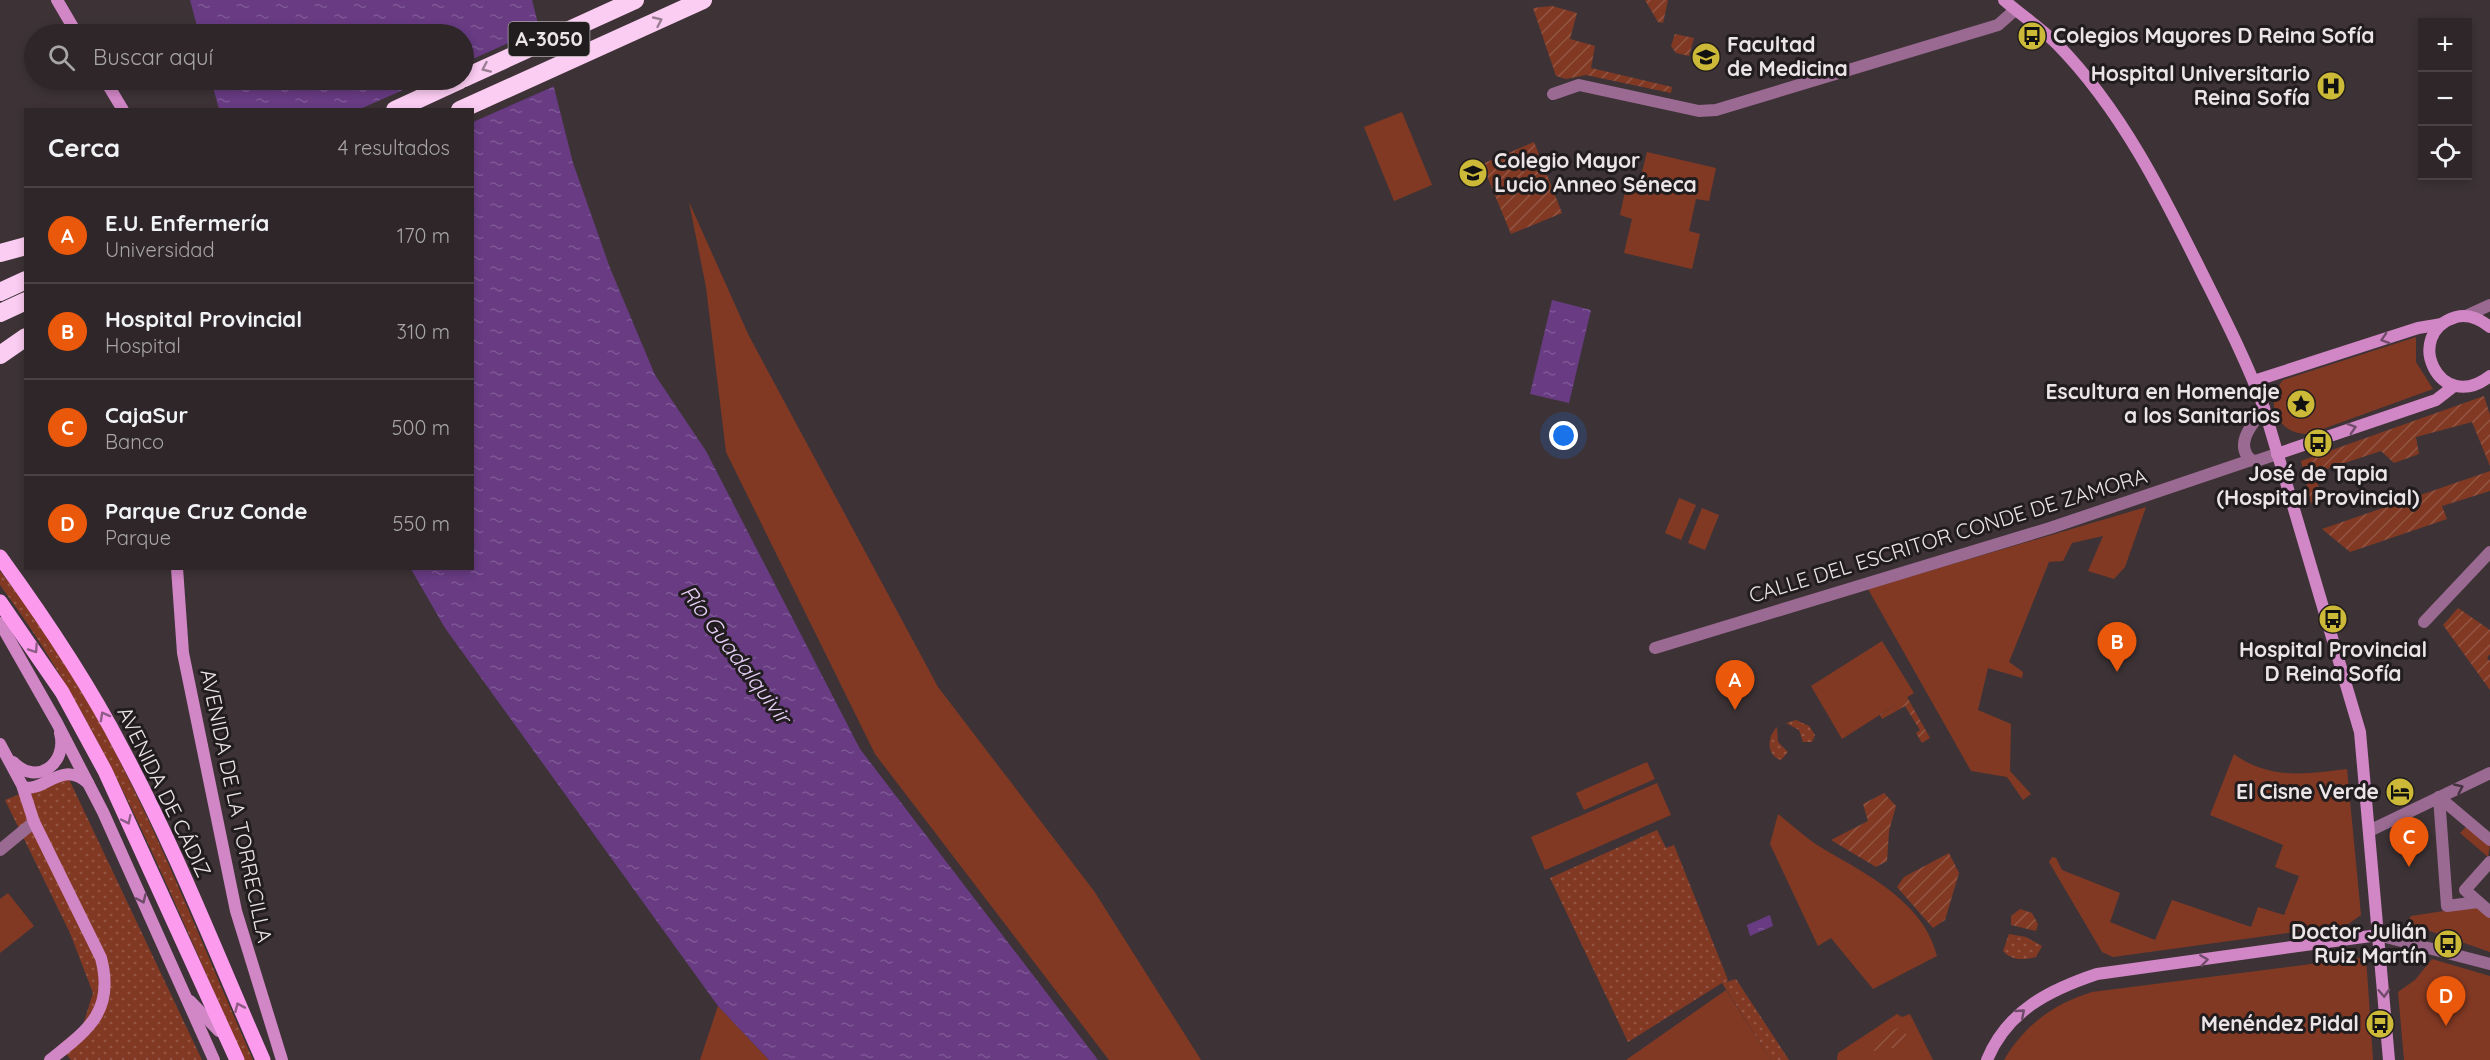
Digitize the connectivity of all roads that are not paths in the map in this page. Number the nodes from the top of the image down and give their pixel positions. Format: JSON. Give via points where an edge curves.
{"nodes":[{"id":1,"x":635,"y":0,"type":"edge"},
{"id":2,"x":703,"y":0,"type":"edge"},
{"id":3,"x":2004,"y":0,"type":"edge"},
{"id":4,"x":56,"y":2,"type":"edge"},
{"id":5,"x":2015,"y":10,"type":"junction"},
{"id":6,"x":70,"y":24,"type":"edge"},
{"id":7,"x":474,"y":74,"type":"edge"},
{"id":8,"x":111,"y":90,"type":"edge"},
{"id":9,"x":438,"y":90,"type":"edge"},
{"id":10,"x":1553,"y":94,"type":"dead end"},
{"id":11,"x":122,"y":108,"type":"edge"},
{"id":12,"x":399,"y":108,"type":"edge"},
{"id":13,"x":464,"y":108,"type":"edge"},
{"id":14,"x":24,"y":281,"type":"edge"},
{"id":15,"x":0,"y":292,"type":"edge"},
{"id":16,"x":24,"y":303,"type":"edge"},
{"id":17,"x":2490,"y":305,"type":"edge"},
{"id":18,"x":0,"y":313,"type":"edge"},
{"id":19,"x":2466,"y":316,"type":"junction"},
{"id":20,"x":2442,"y":324,"type":"junction"},
{"id":21,"x":2490,"y":327,"type":"edge"},
{"id":22,"x":24,"y":338,"type":"edge"},
{"id":23,"x":0,"y":355,"type":"edge"},
{"id":24,"x":2490,"y":377,"type":"edge"},
{"id":25,"x":2254,"y":381,"type":"junction"},
{"id":26,"x":2454,"y":386,"type":"junction"},
{"id":27,"x":2264,"y":408,"type":"junction"},
{"id":28,"x":2277,"y":454,"type":"junction"},
{"id":29,"x":2251,"y":460,"type":"junction"},
{"id":30,"x":2490,"y":552,"type":"edge"},
{"id":31,"x":0,"y":557,"type":"edge"},
{"id":32,"x":177,"y":570,"type":"edge"},
{"id":33,"x":0,"y":602,"type":"edge"},
{"id":34,"x":2424,"y":622,"type":"dead end"},
{"id":35,"x":0,"y":623,"type":"edge"},
{"id":36,"x":1655,"y":648,"type":"dead end"},
{"id":37,"x":57,"y":723,"type":"junction"},
{"id":38,"x":0,"y":744,"type":"edge"},
{"id":39,"x":8,"y":756,"type":"junction"},
{"id":40,"x":2490,"y":774,"type":"edge"},
{"id":41,"x":40,"y":778,"type":"junction"},
{"id":42,"x":90,"y":784,"type":"junction"},
{"id":43,"x":22,"y":786,"type":"junction"},
{"id":44,"x":2439,"y":797,"type":"junction"},
{"id":45,"x":37,"y":827,"type":"junction"},
{"id":46,"x":2369,"y":831,"type":"junction"},
{"id":47,"x":2490,"y":840,"type":"edge"},
{"id":48,"x":0,"y":850,"type":"edge"},
{"id":49,"x":2490,"y":862,"type":"edge"},
{"id":50,"x":2478,"y":902,"type":"junction"},
{"id":51,"x":2490,"y":912,"type":"edge"},
{"id":52,"x":2378,"y":935,"type":"junction"},
{"id":53,"x":2490,"y":964,"type":"edge"},
{"id":54,"x":185,"y":996,"type":"junction"},
{"id":55,"x":50,"y":1060,"type":"edge"},
{"id":56,"x":214,"y":1060,"type":"edge"},
{"id":57,"x":237,"y":1060,"type":"edge"},
{"id":58,"x":263,"y":1060,"type":"edge"},
{"id":59,"x":282,"y":1060,"type":"edge"},
{"id":60,"x":1987,"y":1060,"type":"edge"},
{"id":61,"x":2389,"y":1060,"type":"edge"}],
"edges":[{"from":1,"to":7,"type":"highway","number":"A-3050","one_way":true},
{"from":13,"to":2,"type":"highway","number":"A-3050","one_way":true},
{"from":3,"to":5,"type":"main road"},
{"from":4,"to":6,"type":"main road"},
{"from":5,"to":10,"type":"street","via":[[1998,25],[1716,110],[1699,111],[1579,85]]},
{"from":5,"to":25,"type":"main road","via":[[2056,43],[2116,118],[2157,184]]},
{"from":8,"to":11,"type":"main road"},
{"from":9,"to":12,"type":"highway","number":"A-3050"},
{"from":14,"to":15,"type":"highway"},
{"from":16,"to":18,"type":"highway"},
{"from":17,"to":19,"type":"street"},
{"from":19,"to":20,"type":"main road"},
{"from":19,"to":21,"type":"main road"},
{"from":20,"to":25,"type":"main road","one_way":true,"via":[[2418,328]]},
{"from":20,"to":26,"type":"main road","via":[[2431,339],[2430,363],[2439,377]]},
{"from":22,"to":23,"type":"highway"},
{"from":24,"to":26,"type":"main road","via":[[2473,386]]},
{"from":25,"to":27,"type":"main road"},
{"from":28,"to":26,"type":"main road","one_way":true,"via":[[2436,400]]},
{"from":27,"to":28,"type":"main road"},
{"from":27,"to":29,"type":"street","via":[[2244,439],[2244,450]]},
{"from":28,"to":29,"type":"street","name":"CALLE DEL ESCRITOR CONDE DE ZAMORA"},
{"from":28,"to":46,"type":"main road","via":[[2360,732]]},
{"from":29,"to":36,"type":"street","name":"CALLE DEL ESCRITOR CONDE DE ZAMORA","via":[[2050,528]]},
{"from":30,"to":34,"type":"street"},
{"from":58,"to":31,"type":"main road","name":"AVENIDA DE CÁDIZ","one_way":true,"via":[[123,751],[73,662]]},
{"from":32,"to":59,"type":"main road","name":"AVENIDA DE LA TORRECILLA","via":[[183,653],[242,934]]},
{"from":33,"to":57,"type":"main road","one_way":true,"via":[[62,692],[105,771]]},
{"from":35,"to":37,"type":"main road"},
{"from":37,"to":41,"type":"main road","via":[[61,753]]},
{"from":37,"to":42,"type":"main road"},
{"from":38,"to":39,"type":"main road"},
{"from":39,"to":41,"type":"main road","via":[[17,766]]},
{"from":39,"to":43,"type":"main road"},
{"from":44,"to":40,"type":"street","one_way":true},
{"from":41,"to":42,"type":"main road","via":[[70,775]]},
{"from":41,"to":43,"type":"main road","via":[[23,778]]},
{"from":41,"to":45,"type":"main road","via":[[34,799]]},
{"from":42,"to":54,"type":"main road","one_way":true},
{"from":43,"to":45,"type":"main road"},
{"from":44,"to":46,"type":"street"},
{"from":44,"to":47,"type":"street"},
{"from":44,"to":50,"type":"street","via":[[2447,906]]},
{"from":45,"to":48,"type":"street"},
{"from":45,"to":55,"type":"main road","via":[[101,958],[107,985],[97,1017],[83,1034]]},
{"from":46,"to":52,"type":"main road"},
{"from":49,"to":50,"type":"street","via":[[2465,890]]},
{"from":50,"to":51,"type":"street"},
{"from":52,"to":53,"type":"street"},
{"from":60,"to":52,"type":"main road","one_way":true,"via":[[2016,1016],[2042,995],[2097,974]]},
{"from":52,"to":61,"type":"main road","one_way":true},
{"from":54,"to":56,"type":"main road"},
{"from":54,"to":57,"type":"main road","via":[[213,1023]]}]}
